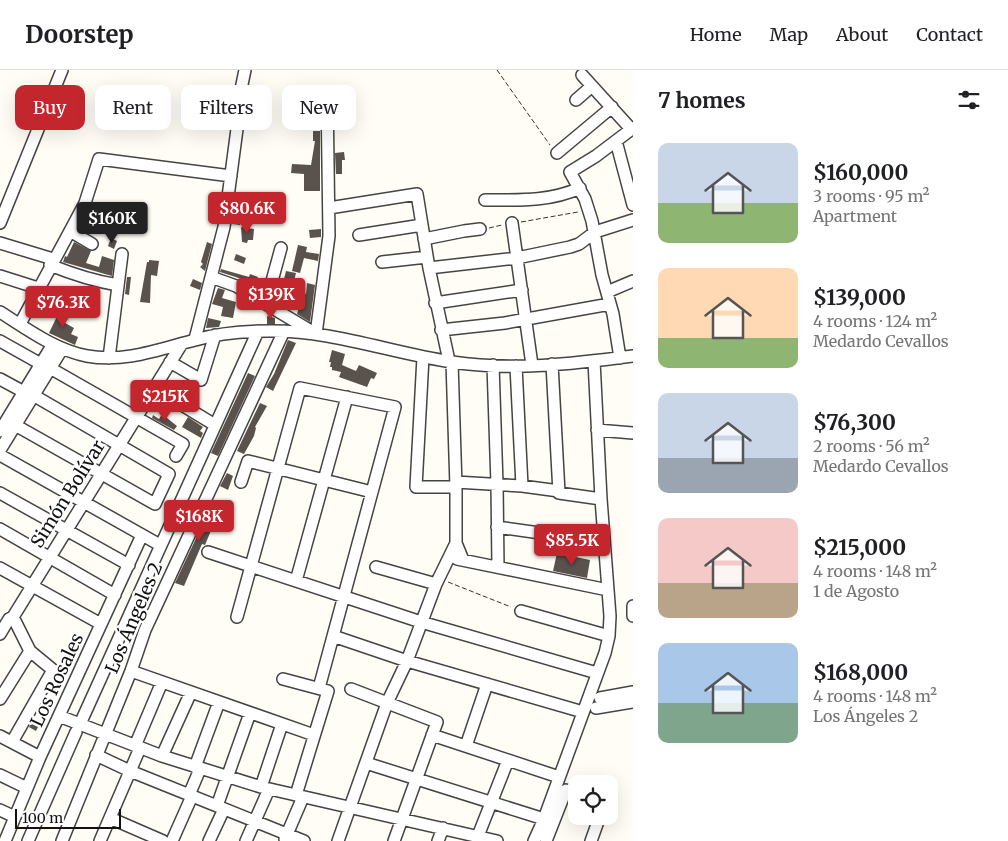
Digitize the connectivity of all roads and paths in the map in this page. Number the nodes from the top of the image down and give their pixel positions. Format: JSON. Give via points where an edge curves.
{"nodes":[{"id":1,"x":62,"y":70,"type":"edge"},
{"id":2,"x":245,"y":70,"type":"edge"},
{"id":3,"x":497,"y":70,"type":"edge"},
{"id":4,"x":582,"y":74,"type":"dead end"},
{"id":5,"x":592,"y":86,"type":"junction"},
{"id":6,"x":576,"y":100,"type":"dead end"},
{"id":7,"x":612,"y":107,"type":"junction"},
{"id":8,"x":632,"y":128,"type":"edge"},
{"id":9,"x":328,"y":130,"type":"edge"},
{"id":10,"x":616,"y":141,"type":"junction"},
{"id":11,"x":557,"y":153,"type":"joint"},
{"id":12,"x":231,"y":176,"type":"junction"},
{"id":13,"x":580,"y":188,"type":"junction"},
{"id":14,"x":485,"y":200,"type":"dead end"},
{"id":15,"x":633,"y":205,"type":"edge"},
{"id":16,"x":329,"y":208,"type":"junction"},
{"id":17,"x":589,"y":210,"type":"junction"},
{"id":18,"x":1,"y":216,"type":"edge"},
{"id":19,"x":633,"y":220,"type":"edge"},
{"id":20,"x":512,"y":223,"type":"junction"},
{"id":21,"x":422,"y":225,"type":"junction"},
{"id":22,"x":480,"y":229,"type":"joint"},
{"id":23,"x":70,"y":231,"type":"junction"},
{"id":24,"x":595,"y":232,"type":"junction"},
{"id":25,"x":359,"y":236,"type":"dead end"},
{"id":26,"x":424,"y":239,"type":"junction"},
{"id":27,"x":0,"y":243,"type":"edge"},
{"id":28,"x":92,"y":244,"type":"dead end"},
{"id":29,"x":281,"y":248,"type":"dead end"},
{"id":30,"x":122,"y":254,"type":"dead end"},
{"id":31,"x":517,"y":258,"type":"junction"},
{"id":32,"x":52,"y":262,"type":"junction"},
{"id":33,"x":382,"y":262,"type":"dead end"},
{"id":34,"x":428,"y":263,"type":"junction"},
{"id":35,"x":0,"y":276,"type":"edge"},
{"id":36,"x":211,"y":277,"type":"junction"},
{"id":37,"x":633,"y":281,"type":"edge"},
{"id":38,"x":118,"y":285,"type":"junction"},
{"id":39,"x":38,"y":288,"type":"junction"},
{"id":40,"x":522,"y":290,"type":"junction"},
{"id":41,"x":607,"y":292,"type":"junction"},
{"id":42,"x":266,"y":303,"type":"junction"},
{"id":43,"x":435,"y":303,"type":"junction"},
{"id":44,"x":610,"y":304,"type":"junction"},
{"id":45,"x":0,"y":312,"type":"edge"},
{"id":46,"x":526,"y":319,"type":"junction"},
{"id":47,"x":20,"y":324,"type":"junction"},
{"id":48,"x":441,"y":330,"type":"junction"},
{"id":49,"x":258,"y":331,"type":"junction"},
{"id":50,"x":284,"y":331,"type":"junction"},
{"id":51,"x":316,"y":334,"type":"junction"},
{"id":52,"x":215,"y":335,"type":"junction"},
{"id":53,"x":195,"y":340,"type":"junction"},
{"id":54,"x":0,"y":341,"type":"edge"},
{"id":55,"x":181,"y":344,"type":"junction"},
{"id":56,"x":57,"y":346,"type":"junction"},
{"id":57,"x":633,"y":356,"type":"edge"},
{"id":58,"x":423,"y":357,"type":"junction"},
{"id":59,"x":109,"y":358,"type":"junction"},
{"id":60,"x":620,"y":358,"type":"junction"},
{"id":61,"x":594,"y":361,"type":"junction"},
{"id":62,"x":170,"y":362,"type":"junction"},
{"id":63,"x":450,"y":362,"type":"junction"},
{"id":64,"x":552,"y":364,"type":"junction"},
{"id":65,"x":492,"y":365,"type":"junction"},
{"id":66,"x":532,"y":365,"type":"junction"},
{"id":67,"x":46,"y":366,"type":"junction"},
{"id":68,"x":516,"y":366,"type":"junction"},
{"id":69,"x":0,"y":379,"type":"edge"},
{"id":70,"x":154,"y":388,"type":"junction"},
{"id":71,"x":28,"y":394,"type":"junction"},
{"id":72,"x":346,"y":397,"type":"junction"},
{"id":73,"x":136,"y":417,"type":"junction"},
{"id":74,"x":5,"y":424,"type":"edge"},
{"id":75,"x":215,"y":425,"type":"junction"},
{"id":76,"x":597,"y":430,"type":"junction"},
{"id":77,"x":633,"y":433,"type":"edge"},
{"id":78,"x":119,"y":444,"type":"junction"},
{"id":79,"x":0,"y":450,"type":"edge"},
{"id":80,"x":0,"y":455,"type":"edge"},
{"id":81,"x":176,"y":456,"type":"dead end"},
{"id":82,"x":278,"y":469,"type":"junction"},
{"id":83,"x":101,"y":474,"type":"junction"},
{"id":84,"x":324,"y":480,"type":"junction"},
{"id":85,"x":241,"y":482,"type":"dead end"},
{"id":86,"x":497,"y":484,"type":"junction"},
{"id":87,"x":456,"y":485,"type":"junction"},
{"id":88,"x":522,"y":486,"type":"junction"},
{"id":89,"x":558,"y":491,"type":"junction"},
{"id":90,"x":372,"y":492,"type":"junction"},
{"id":91,"x":0,"y":493,"type":"edge"},
{"id":92,"x":601,"y":499,"type":"junction"},
{"id":93,"x":157,"y":501,"type":"junction"},
{"id":94,"x":84,"y":502,"type":"junction"},
{"id":95,"x":177,"y":507,"type":"junction"},
{"id":96,"x":497,"y":527,"type":"junction"},
{"id":97,"x":0,"y":529,"type":"edge"},
{"id":98,"x":66,"y":530,"type":"junction"},
{"id":99,"x":142,"y":535,"type":"junction"},
{"id":100,"x":604,"y":542,"type":"junction"},
{"id":101,"x":456,"y":543,"type":"junction"},
{"id":102,"x":160,"y":545,"type":"junction"},
{"id":103,"x":208,"y":552,"type":"dead end"},
{"id":104,"x":50,"y":557,"type":"junction"},
{"id":105,"x":449,"y":557,"type":"junction"},
{"id":106,"x":463,"y":560,"type":"junction"},
{"id":107,"x":129,"y":565,"type":"junction"},
{"id":108,"x":251,"y":566,"type":"junction"},
{"id":109,"x":376,"y":567,"type":"dead end"},
{"id":110,"x":498,"y":567,"type":"junction"},
{"id":111,"x":0,"y":568,"type":"edge"},
{"id":112,"x":296,"y":581,"type":"junction"},
{"id":113,"x":437,"y":581,"type":"junction"},
{"id":114,"x":32,"y":586,"type":"junction"},
{"id":115,"x":608,"y":590,"type":"junction"},
{"id":116,"x":115,"y":595,"type":"junction"},
{"id":117,"x":633,"y":606,"type":"edge"},
{"id":118,"x":521,"y":611,"type":"joint"},
{"id":119,"x":633,"y":616,"type":"edge"},
{"id":120,"x":7,"y":617,"type":"edge"},
{"id":121,"x":237,"y":617,"type":"dead end"},
{"id":122,"x":421,"y":622,"type":"junction"},
{"id":123,"x":101,"y":624,"type":"junction"},
{"id":124,"x":0,"y":634,"type":"edge"},
{"id":125,"x":333,"y":636,"type":"junction"},
{"id":126,"x":609,"y":636,"type":"junction"},
{"id":127,"x":30,"y":651,"type":"junction"},
{"id":128,"x":407,"y":661,"type":"junction"},
{"id":129,"x":134,"y":672,"type":"junction"},
{"id":130,"x":597,"y":674,"type":"junction"},
{"id":131,"x":283,"y":679,"type":"dead end"},
{"id":132,"x":162,"y":682,"type":"junction"},
{"id":133,"x":488,"y":684,"type":"junction"},
{"id":134,"x":319,"y":688,"type":"junction"},
{"id":135,"x":351,"y":689,"type":"dead end"},
{"id":136,"x":191,"y":692,"type":"junction"},
{"id":137,"x":633,"y":692,"type":"edge"},
{"id":138,"x":0,"y":699,"type":"edge"},
{"id":139,"x":219,"y":702,"type":"junction"},
{"id":140,"x":633,"y":702,"type":"edge"},
{"id":141,"x":387,"y":703,"type":"junction"},
{"id":142,"x":583,"y":712,"type":"junction"},
{"id":143,"x":250,"y":713,"type":"junction"},
{"id":144,"x":59,"y":716,"type":"junction"},
{"id":145,"x":282,"y":724,"type":"junction"},
{"id":146,"x":78,"y":728,"type":"junction"},
{"id":147,"x":105,"y":733,"type":"junction"},
{"id":148,"x":314,"y":735,"type":"junction"},
{"id":149,"x":432,"y":735,"type":"junction"},
{"id":150,"x":0,"y":736,"type":"edge"},
{"id":151,"x":12,"y":742,"type":"junction"},
{"id":152,"x":466,"y":746,"type":"junction"},
{"id":153,"x":138,"y":747,"type":"junction"},
{"id":154,"x":96,"y":755,"type":"junction"},
{"id":155,"x":162,"y":756,"type":"junction"},
{"id":156,"x":40,"y":757,"type":"junction"},
{"id":157,"x":508,"y":760,"type":"junction"},
{"id":158,"x":366,"y":763,"type":"junction"},
{"id":159,"x":197,"y":768,"type":"junction"},
{"id":160,"x":130,"y":771,"type":"junction"},
{"id":161,"x":0,"y":775,"type":"edge"},
{"id":162,"x":560,"y":777,"type":"junction"},
{"id":163,"x":228,"y":778,"type":"junction"},
{"id":164,"x":416,"y":779,"type":"junction"},
{"id":165,"x":27,"y":788,"type":"junction"},
{"id":166,"x":265,"y":788,"type":"junction"},
{"id":167,"x":568,"y":791,"type":"edge"},
{"id":168,"x":190,"y":795,"type":"junction"},
{"id":169,"x":299,"y":796,"type":"junction"},
{"id":170,"x":492,"y":803,"type":"junction"},
{"id":171,"x":220,"y":807,"type":"junction"},
{"id":172,"x":350,"y":807,"type":"junction"},
{"id":173,"x":0,"y":810,"type":"edge"},
{"id":174,"x":15,"y":817,"type":"junction"},
{"id":175,"x":110,"y":818,"type":"junction"},
{"id":176,"x":402,"y":819,"type":"junction"},
{"id":177,"x":544,"y":819,"type":"junction"},
{"id":178,"x":254,"y":821,"type":"junction"},
{"id":179,"x":597,"y":825,"type":"edge"},
{"id":180,"x":443,"y":828,"type":"junction"},
{"id":181,"x":10,"y":829,"type":"junction"},
{"id":182,"x":285,"y":837,"type":"edge"},
{"id":183,"x":477,"y":838,"type":"edge"},
{"id":184,"x":29,"y":840,"type":"edge"},
{"id":185,"x":5,"y":841,"type":"edge"},
{"id":186,"x":62,"y":841,"type":"edge"},
{"id":187,"x":100,"y":841,"type":"edge"},
{"id":188,"x":163,"y":841,"type":"edge"},
{"id":189,"x":172,"y":841,"type":"edge"},
{"id":190,"x":209,"y":841,"type":"edge"},
{"id":191,"x":246,"y":841,"type":"edge"},
{"id":192,"x":304,"y":841,"type":"edge"},
{"id":193,"x":338,"y":841,"type":"edge"},
{"id":194,"x":394,"y":841,"type":"edge"},
{"id":195,"x":438,"y":841,"type":"edge"},
{"id":196,"x":497,"y":841,"type":"edge"},
{"id":197,"x":534,"y":841,"type":"edge"},
{"id":198,"x":546,"y":841,"type":"edge"},
{"id":199,"x":591,"y":841,"type":"edge"}],
"edges":[{"from":1,"to":18,"type":"street"},
{"from":2,"to":12,"type":"street"},
{"from":3,"to":11,"type":"path"},
{"from":4,"to":5,"type":"street"},
{"from":5,"to":6,"type":"street"},
{"from":5,"to":7,"type":"street"},
{"from":7,"to":8,"type":"street"},
{"from":7,"to":11,"type":"street"},
{"from":8,"to":10,"type":"street"},
{"from":9,"to":16,"type":"street"},
{"from":10,"to":13,"type":"street","via":[[570,172]]},
{"from":10,"to":15,"type":"street"},
{"from":12,"to":23,"type":"street","via":[[99,159],[85,203]]},
{"from":12,"to":36,"type":"street","via":[[224,227]]},
{"from":13,"to":14,"type":"street","via":[[555,197],[532,200]]},
{"from":13,"to":17,"type":"street"},
{"from":16,"to":21,"type":"street","via":[[417,194]]},
{"from":16,"to":51,"type":"street","via":[[329,236]]},
{"from":17,"to":20,"type":"path"},
{"from":17,"to":24,"type":"street"},
{"from":19,"to":24,"type":"street"},
{"from":20,"to":22,"type":"path"},
{"from":20,"to":31,"type":"street"},
{"from":21,"to":25,"type":"street"},
{"from":21,"to":26,"type":"street"},
{"from":22,"to":26,"type":"street"},
{"from":23,"to":28,"type":"street"},
{"from":23,"to":32,"type":"street"},
{"from":24,"to":31,"type":"street","via":[[579,244]]},
{"from":24,"to":41,"type":"street"},
{"from":26,"to":34,"type":"street"},
{"from":27,"to":32,"type":"street"},
{"from":29,"to":42,"type":"street"},
{"from":30,"to":38,"type":"street"},
{"from":31,"to":34,"type":"street"},
{"from":31,"to":40,"type":"street"},
{"from":32,"to":38,"type":"street","via":[[76,276]]},
{"from":32,"to":39,"type":"street"},
{"from":33,"to":34,"type":"street"},
{"from":34,"to":43,"type":"street"},
{"from":35,"to":39,"type":"street"},
{"from":36,"to":42,"type":"street","via":[[236,286]]},
{"from":36,"to":53,"type":"street"},
{"from":37,"to":41,"type":"street"},
{"from":38,"to":59,"type":"street"},
{"from":39,"to":47,"type":"street"},
{"from":40,"to":43,"type":"street"},
{"from":40,"to":46,"type":"street"},
{"from":41,"to":44,"type":"street"},
{"from":42,"to":51,"type":"street"},
{"from":43,"to":48,"type":"street"},
{"from":44,"to":46,"type":"street"},
{"from":44,"to":60,"type":"street"},
{"from":45,"to":47,"type":"street"},
{"from":46,"to":48,"type":"street"},
{"from":46,"to":66,"type":"street"},
{"from":47,"to":56,"type":"street"},
{"from":48,"to":63,"type":"street"},
{"from":49,"to":50,"type":"street"},
{"from":49,"to":52,"type":"street"},
{"from":49,"to":75,"type":"street"},
{"from":50,"to":51,"type":"street"},
{"from":50,"to":129,"type":"street","name":"Los Ángeles 2","via":[[145,630]]},
{"from":51,"to":58,"type":"street"},
{"from":52,"to":53,"type":"street"},
{"from":52,"to":62,"type":"street","via":[[201,380]]},
{"from":53,"to":55,"type":"street"},
{"from":54,"to":67,"type":"street"},
{"from":55,"to":59,"type":"street","via":[[139,355]]},
{"from":55,"to":62,"type":"street","name":"Simón Bolívar"},
{"from":56,"to":59,"type":"street","via":[[87,356]]},
{"from":56,"to":67,"type":"street"},
{"from":57,"to":60,"type":"street"},
{"from":58,"to":63,"type":"street"},
{"from":58,"to":87,"type":"street","via":[[416,487]]},
{"from":60,"to":61,"type":"street"},
{"from":61,"to":64,"type":"street"},
{"from":61,"to":76,"type":"street"},
{"from":62,"to":70,"type":"street","name":"Simón Bolívar"},
{"from":63,"to":65,"type":"street"},
{"from":63,"to":87,"type":"street"},
{"from":64,"to":66,"type":"street"},
{"from":64,"to":89,"type":"street"},
{"from":65,"to":68,"type":"street"},
{"from":65,"to":86,"type":"street"},
{"from":66,"to":68,"type":"street"},
{"from":67,"to":71,"type":"street"},
{"from":67,"to":73,"type":"street"},
{"from":68,"to":88,"type":"street"},
{"from":69,"to":71,"type":"street"},
{"from":70,"to":73,"type":"street","name":"Simón Bolívar"},
{"from":70,"to":75,"type":"street"},
{"from":71,"to":74,"type":"street"},
{"from":71,"to":78,"type":"street"},
{"from":72,"to":82,"type":"street","via":[[300,388]]},
{"from":72,"to":84,"type":"street"},
{"from":72,"to":90,"type":"street","via":[[395,407]]},
{"from":73,"to":78,"type":"street","name":"Simón Bolívar"},
{"from":73,"to":81,"type":"street","via":[[182,444]]},
{"from":74,"to":79,"type":"street"},
{"from":74,"to":83,"type":"street"},
{"from":75,"to":95,"type":"street"},
{"from":76,"to":77,"type":"street"},
{"from":76,"to":92,"type":"street"},
{"from":78,"to":83,"type":"street","name":"Simón Bolívar"},
{"from":78,"to":93,"type":"street","via":[[169,474]]},
{"from":80,"to":94,"type":"street"},
{"from":82,"to":84,"type":"street"},
{"from":82,"to":85,"type":"street","via":[[248,461]]},
{"from":82,"to":108,"type":"street"},
{"from":83,"to":93,"type":"street"},
{"from":83,"to":94,"type":"street","name":"Simón Bolívar"},
{"from":84,"to":90,"type":"street"},
{"from":84,"to":112,"type":"street"},
{"from":86,"to":87,"type":"street"},
{"from":86,"to":88,"type":"street"},
{"from":86,"to":96,"type":"street"},
{"from":87,"to":101,"type":"street"},
{"from":88,"to":89,"type":"street"},
{"from":89,"to":92,"type":"street"},
{"from":90,"to":125,"type":"street"},
{"from":91,"to":98,"type":"street"},
{"from":92,"to":100,"type":"street"},
{"from":93,"to":95,"type":"street"},
{"from":94,"to":98,"type":"street","name":"Simón Bolívar"},
{"from":94,"to":99,"type":"street"},
{"from":95,"to":102,"type":"street"},
{"from":96,"to":100,"type":"street"},
{"from":96,"to":110,"type":"street"},
{"from":97,"to":104,"type":"street"},
{"from":98,"to":104,"type":"street","name":"Simón Bolívar"},
{"from":98,"to":107,"type":"street"},
{"from":99,"to":102,"type":"street"},
{"from":99,"to":107,"type":"street","name":"Los Rosales"},
{"from":100,"to":115,"type":"street"},
{"from":101,"to":105,"type":"street"},
{"from":101,"to":106,"type":"street"},
{"from":102,"to":146,"type":"street"},
{"from":103,"to":108,"type":"street"},
{"from":104,"to":114,"type":"street","name":"Simón Bolívar"},
{"from":104,"to":116,"type":"street"},
{"from":105,"to":106,"type":"street"},
{"from":105,"to":113,"type":"street"},
{"from":106,"to":110,"type":"street"},
{"from":107,"to":116,"type":"street","name":"Los Rosales"},
{"from":108,"to":112,"type":"street"},
{"from":108,"to":121,"type":"street"},
{"from":109,"to":113,"type":"street"},
{"from":110,"to":115,"type":"street"},
{"from":111,"to":114,"type":"street"},
{"from":112,"to":122,"type":"street"},
{"from":113,"to":118,"type":"path"},
{"from":113,"to":122,"type":"street"},
{"from":114,"to":120,"type":"street","name":"Simón Bolívar"},
{"from":114,"to":123,"type":"street"},
{"from":115,"to":126,"type":"street"},
{"from":116,"to":123,"type":"street","name":"Los Rosales"},
{"from":117,"to":119,"type":"street"},
{"from":118,"to":126,"type":"street"},
{"from":120,"to":124,"type":"street","name":"Simón Bolívar"},
{"from":120,"to":127,"type":"street"},
{"from":122,"to":128,"type":"street"},
{"from":122,"to":130,"type":"street"},
{"from":123,"to":144,"type":"street","name":"Los Rosales"},
{"from":125,"to":128,"type":"street"},
{"from":125,"to":134,"type":"street"},
{"from":126,"to":130,"type":"street"},
{"from":127,"to":138,"type":"street"},
{"from":127,"to":151,"type":"street","via":[[53,670]]},
{"from":128,"to":133,"type":"street"},
{"from":128,"to":141,"type":"street"},
{"from":129,"to":132,"type":"street"},
{"from":129,"to":147,"type":"street","name":"Los Ángeles 2"},
{"from":130,"to":142,"type":"street"},
{"from":131,"to":134,"type":"street"},
{"from":132,"to":136,"type":"street"},
{"from":132,"to":153,"type":"street"},
{"from":133,"to":142,"type":"street"},
{"from":133,"to":152,"type":"street"},
{"from":134,"to":148,"type":"street","via":[[328,691]]},
{"from":135,"to":141,"type":"street"},
{"from":136,"to":139,"type":"street"},
{"from":136,"to":155,"type":"street"},
{"from":137,"to":140,"type":"street","via":[[598,703]]},
{"from":139,"to":143,"type":"street"},
{"from":139,"to":159,"type":"street"},
{"from":141,"to":149,"type":"street","via":[[437,722]]},
{"from":141,"to":158,"type":"street"},
{"from":142,"to":162,"type":"street"},
{"from":143,"to":145,"type":"street"},
{"from":143,"to":163,"type":"street"},
{"from":144,"to":146,"type":"street"},
{"from":144,"to":156,"type":"street","name":"Los Rosales"},
{"from":145,"to":148,"type":"street"},
{"from":145,"to":166,"type":"street"},
{"from":146,"to":147,"type":"street"},
{"from":146,"to":184,"type":"street"},
{"from":147,"to":153,"type":"street"},
{"from":147,"to":154,"type":"street","name":"Los Ángeles 2"},
{"from":148,"to":169,"type":"street"},
{"from":149,"to":152,"type":"street"},
{"from":149,"to":164,"type":"street"},
{"from":150,"to":151,"type":"street"},
{"from":151,"to":156,"type":"street"},
{"from":152,"to":157,"type":"street"},
{"from":153,"to":155,"type":"street"},
{"from":153,"to":160,"type":"street"},
{"from":154,"to":160,"type":"street"},
{"from":154,"to":186,"type":"street","name":"Los Ángeles 2"},
{"from":155,"to":159,"type":"street"},
{"from":156,"to":165,"type":"street","name":"Los Rosales"},
{"from":157,"to":162,"type":"street"},
{"from":157,"to":170,"type":"street"},
{"from":158,"to":164,"type":"street"},
{"from":158,"to":172,"type":"street"},
{"from":159,"to":163,"type":"street"},
{"from":159,"to":168,"type":"street"},
{"from":160,"to":168,"type":"street"},
{"from":160,"to":175,"type":"street"},
{"from":161,"to":165,"type":"street"},
{"from":162,"to":177,"type":"street"},
{"from":163,"to":166,"type":"street"},
{"from":163,"to":171,"type":"street"},
{"from":164,"to":170,"type":"street"},
{"from":164,"to":176,"type":"street"},
{"from":165,"to":174,"type":"street","name":"Los Rosales"},
{"from":166,"to":169,"type":"street"},
{"from":166,"to":178,"type":"street"},
{"from":167,"to":198,"type":"street"},
{"from":168,"to":171,"type":"street"},
{"from":168,"to":189,"type":"street"},
{"from":169,"to":172,"type":"street"},
{"from":169,"to":182,"type":"street"},
{"from":170,"to":177,"type":"street"},
{"from":170,"to":183,"type":"street"},
{"from":171,"to":178,"type":"street"},
{"from":171,"to":190,"type":"street"},
{"from":172,"to":176,"type":"street"},
{"from":172,"to":193,"type":"street"},
{"from":173,"to":174,"type":"street"},
{"from":174,"to":181,"type":"street","name":"Los Rosales"},
{"from":175,"to":187,"type":"street"},
{"from":175,"to":188,"type":"street"},
{"from":176,"to":180,"type":"street"},
{"from":176,"to":194,"type":"street"},
{"from":177,"to":197,"type":"street"},
{"from":178,"to":182,"type":"street"},
{"from":178,"to":191,"type":"street"},
{"from":179,"to":199,"type":"street"},
{"from":180,"to":183,"type":"street"},
{"from":180,"to":195,"type":"street"},
{"from":181,"to":184,"type":"street"},
{"from":181,"to":185,"type":"street","name":"Los Rosales"},
{"from":182,"to":192,"type":"street"},
{"from":183,"to":196,"type":"street"}]}
